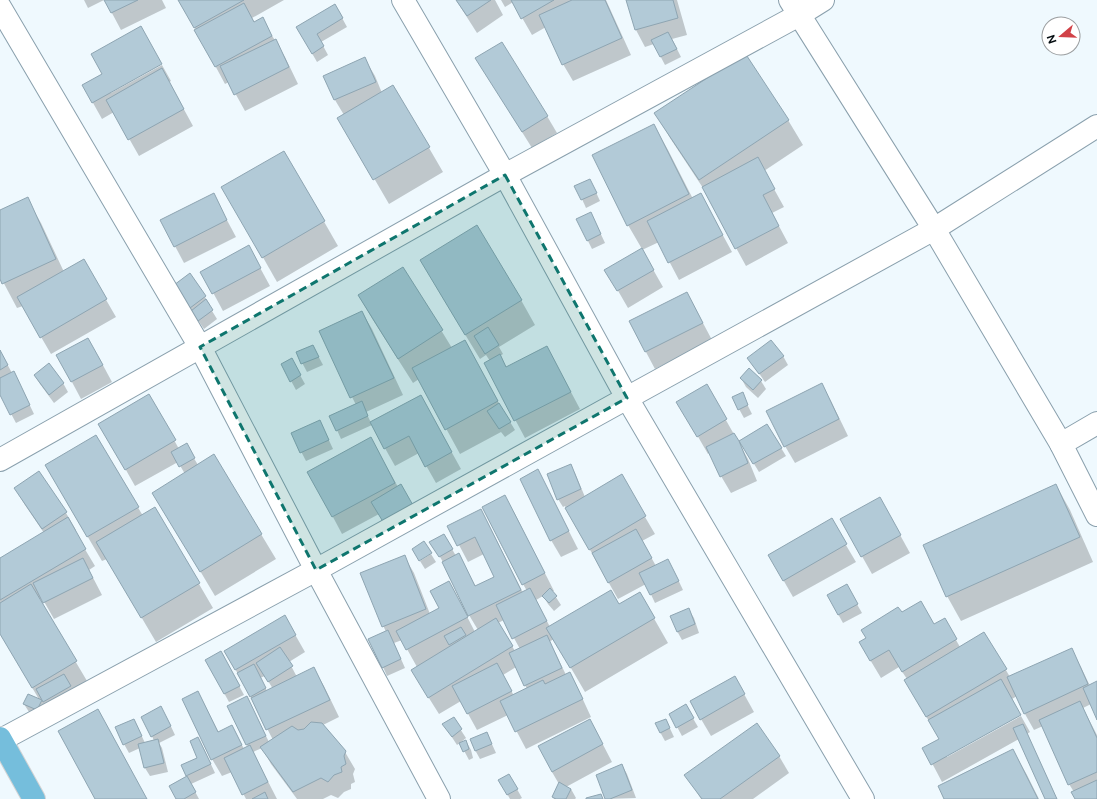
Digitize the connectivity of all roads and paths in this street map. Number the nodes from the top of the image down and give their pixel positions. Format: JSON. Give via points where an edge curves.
{"nodes":[{"id":1,"x":403,"y":0,"type":"edge"},
{"id":2,"x":823,"y":0,"type":"edge"},
{"id":3,"x":0,"y":7,"type":"edge"},
{"id":4,"x":794,"y":7,"type":"edge"},
{"id":5,"x":1097,"y":126,"type":"edge"},
{"id":6,"x":505,"y":175,"type":"junction"},
{"id":7,"x":934,"y":229,"type":"junction"},
{"id":8,"x":200,"y":347,"type":"junction"},
{"id":9,"x":627,"y":398,"type":"junction"},
{"id":10,"x":1097,"y":423,"type":"edge"},
{"id":11,"x":1061,"y":444,"type":"junction"},
{"id":12,"x":0,"y":460,"type":"edge"},
{"id":13,"x":1097,"y":514,"type":"edge"},
{"id":14,"x":316,"y":570,"type":"junction"},
{"id":15,"x":1,"y":739,"type":"edge"},
{"id":16,"x":34,"y":799,"type":"edge"},
{"id":17,"x":439,"y":799,"type":"edge"},
{"id":18,"x":863,"y":799,"type":"edge"}],
"edges":[{"from":1,"to":6,"type":"street"},
{"from":2,"to":4,"type":"street"},
{"from":3,"to":8,"type":"street"},
{"from":4,"to":6,"type":"street"},
{"from":4,"to":7,"type":"street"},
{"from":5,"to":7,"type":"street"},
{"from":6,"to":8,"type":"street"},
{"from":6,"to":9,"type":"street"},
{"from":7,"to":9,"type":"street"},
{"from":7,"to":11,"type":"street"},
{"from":8,"to":12,"type":"street"},
{"from":8,"to":14,"type":"street"},
{"from":9,"to":14,"type":"street"},
{"from":9,"to":18,"type":"street"},
{"from":10,"to":11,"type":"street"},
{"from":11,"to":13,"type":"street"},
{"from":14,"to":15,"type":"street"},
{"from":14,"to":17,"type":"street"},
{"from":15,"to":16,"type":"main road"}]}
